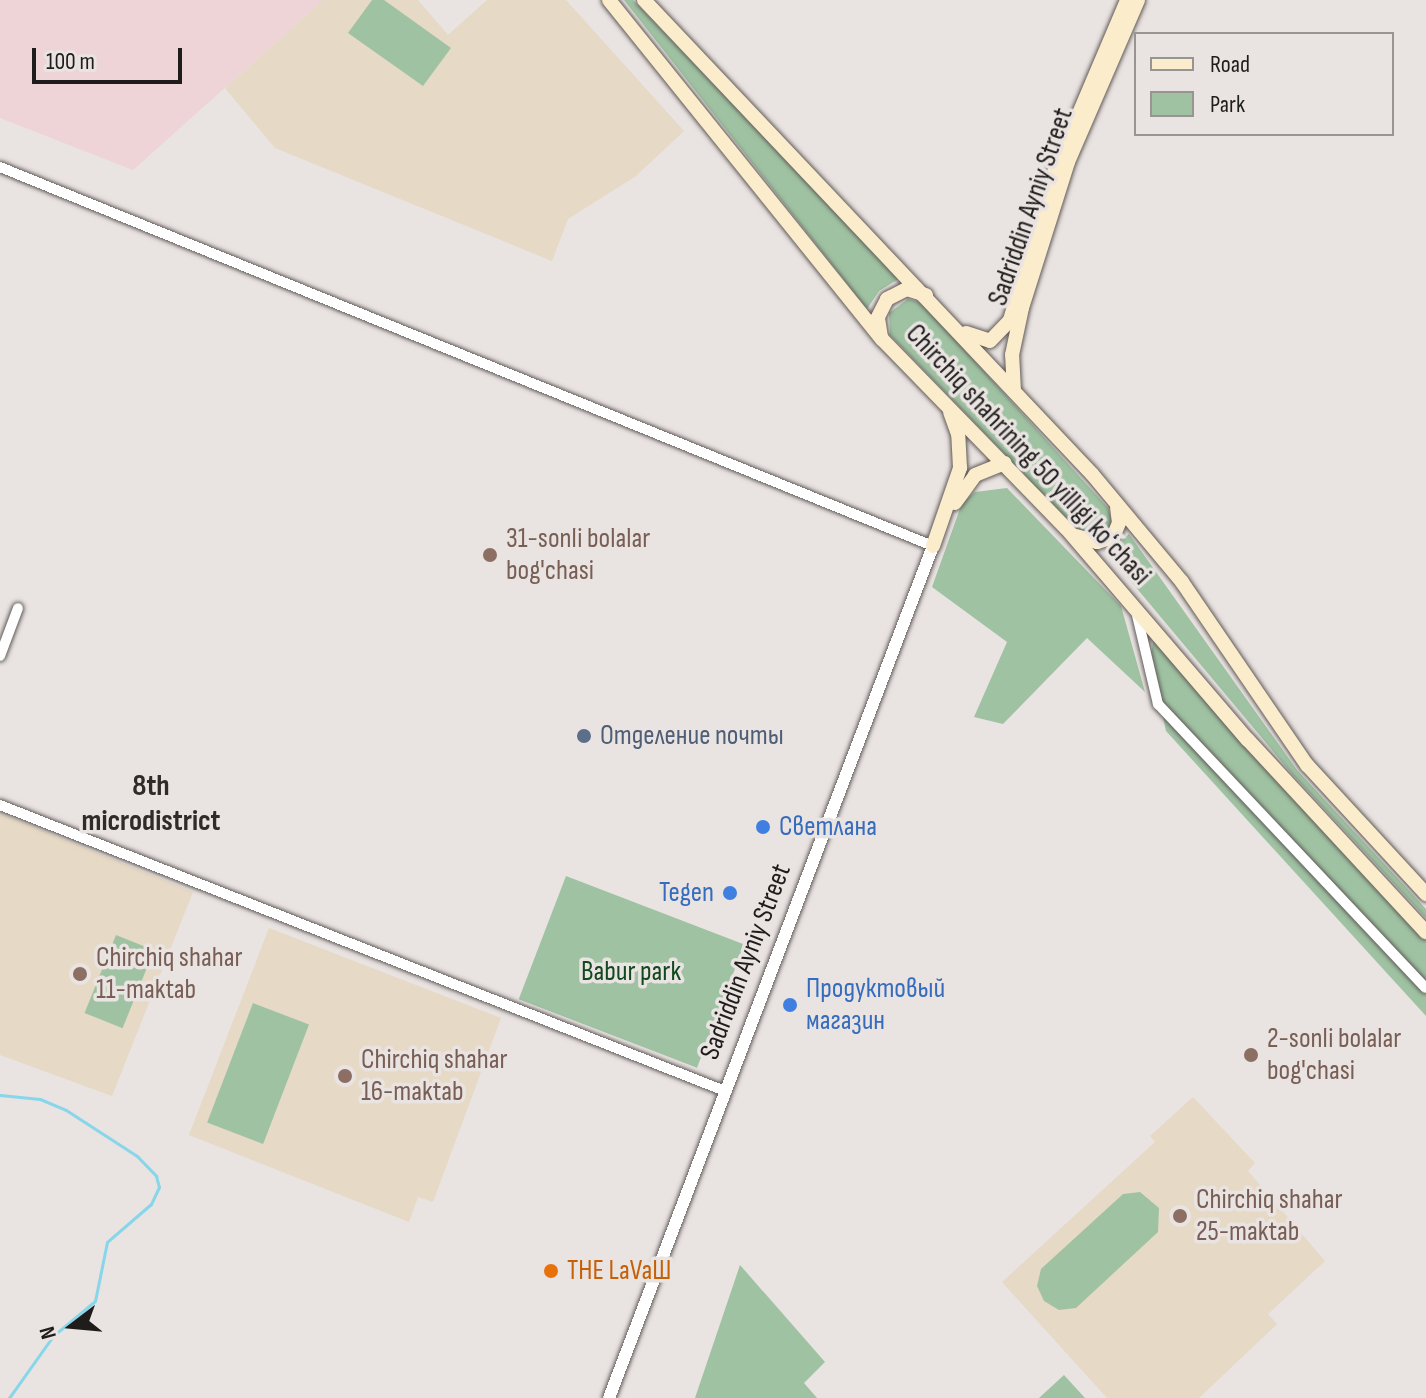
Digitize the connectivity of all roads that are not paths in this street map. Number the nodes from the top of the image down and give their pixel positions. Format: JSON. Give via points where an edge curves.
{"nodes":[{"id":1,"x":610,"y":0,"type":"edge"},
{"id":2,"x":644,"y":0,"type":"edge"},
{"id":3,"x":1127,"y":0,"type":"edge"},
{"id":4,"x":1138,"y":0,"type":"edge"},
{"id":5,"x":0,"y":167,"type":"edge"},
{"id":6,"x":930,"y":297,"type":"junction"},
{"id":7,"x":953,"y":323,"type":"junction"},
{"id":8,"x":882,"y":339,"type":"junction"},
{"id":9,"x":1014,"y":392,"type":"junction"},
{"id":10,"x":943,"y":402,"type":"junction"},
{"id":11,"x":1005,"y":463,"type":"junction"},
{"id":12,"x":1107,"y":492,"type":"junction"},
{"id":13,"x":1066,"y":528,"type":"junction"},
{"id":14,"x":933,"y":546,"type":"junction"},
{"id":15,"x":1135,"y":607,"type":"junction"},
{"id":16,"x":18,"y":608,"type":"dead end"},
{"id":17,"x":0,"y":656,"type":"edge"},
{"id":18,"x":0,"y":805,"type":"edge"},
{"id":19,"x":1426,"y":894,"type":"edge"},
{"id":20,"x":1426,"y":932,"type":"edge"},
{"id":21,"x":1426,"y":988,"type":"edge"},
{"id":22,"x":725,"y":1091,"type":"junction"},
{"id":23,"x":609,"y":1398,"type":"edge"}],
"edges":[{"from":1,"to":8,"type":"main road","name":"Chirchiq shahrining 50 yilligi koʻchasi"},
{"from":2,"to":6,"type":"main road","name":"Chirchiq shahrining 50 yilligi koʻchasi"},
{"from":3,"to":7,"type":"main road","name":"Sadriddin Ayniy Street","via":[[1052,177],[1010,320],[997,338],[987,341]]},
{"from":4,"to":9,"type":"main road","name":"Sadriddin Ayniy Street","via":[[1068,162],[1022,308],[1012,355]]},
{"from":5,"to":14,"type":"street"},
{"from":6,"to":7,"type":"main road","name":"Chirchiq shahrining 50 yilligi koʻchasi"},
{"from":6,"to":8,"type":"main road","via":[[907,289],[887,299],[878,317]]},
{"from":7,"to":9,"type":"main road","name":"Chirchiq shahrining 50 yilligi koʻchasi"},
{"from":8,"to":10,"type":"main road","name":"Chirchiq shahrining 50 yilligi koʻchasi"},
{"from":9,"to":12,"type":"main road","name":"Chirchiq shahrining 50 yilligi koʻchasi"},
{"from":10,"to":11,"type":"main road","name":"Chirchiq shahrining 50 yilligi koʻchasi"},
{"from":10,"to":14,"type":"main road","via":[[956,425],[961,460]]},
{"from":11,"to":13,"type":"main road","name":"Chirchiq shahrining 50 yilligi koʻchasi"},
{"from":11,"to":14,"type":"main road","via":[[984,469],[966,485]]},
{"from":12,"to":13,"type":"main road","via":[[1119,518],[1113,537],[1091,542]]},
{"from":12,"to":19,"type":"main road","name":"Chirchiq shahrining 50 yilligi koʻchasi","via":[[1182,582],[1307,765]]},
{"from":13,"to":15,"type":"main road","name":"Chirchiq shahrining 50 yilligi koʻchasi"},
{"from":14,"to":22,"type":"street","name":"Sadriddin Ayniy Street"},
{"from":15,"to":20,"type":"main road","name":"Chirchiq shahrining 50 yilligi koʻchasi","via":[[1248,740]]},
{"from":15,"to":21,"type":"street","via":[[1158,704]]},
{"from":16,"to":17,"type":"street"},
{"from":18,"to":22,"type":"street"},
{"from":22,"to":23,"type":"street","name":"Sadriddin Ayniy Street"}]}
